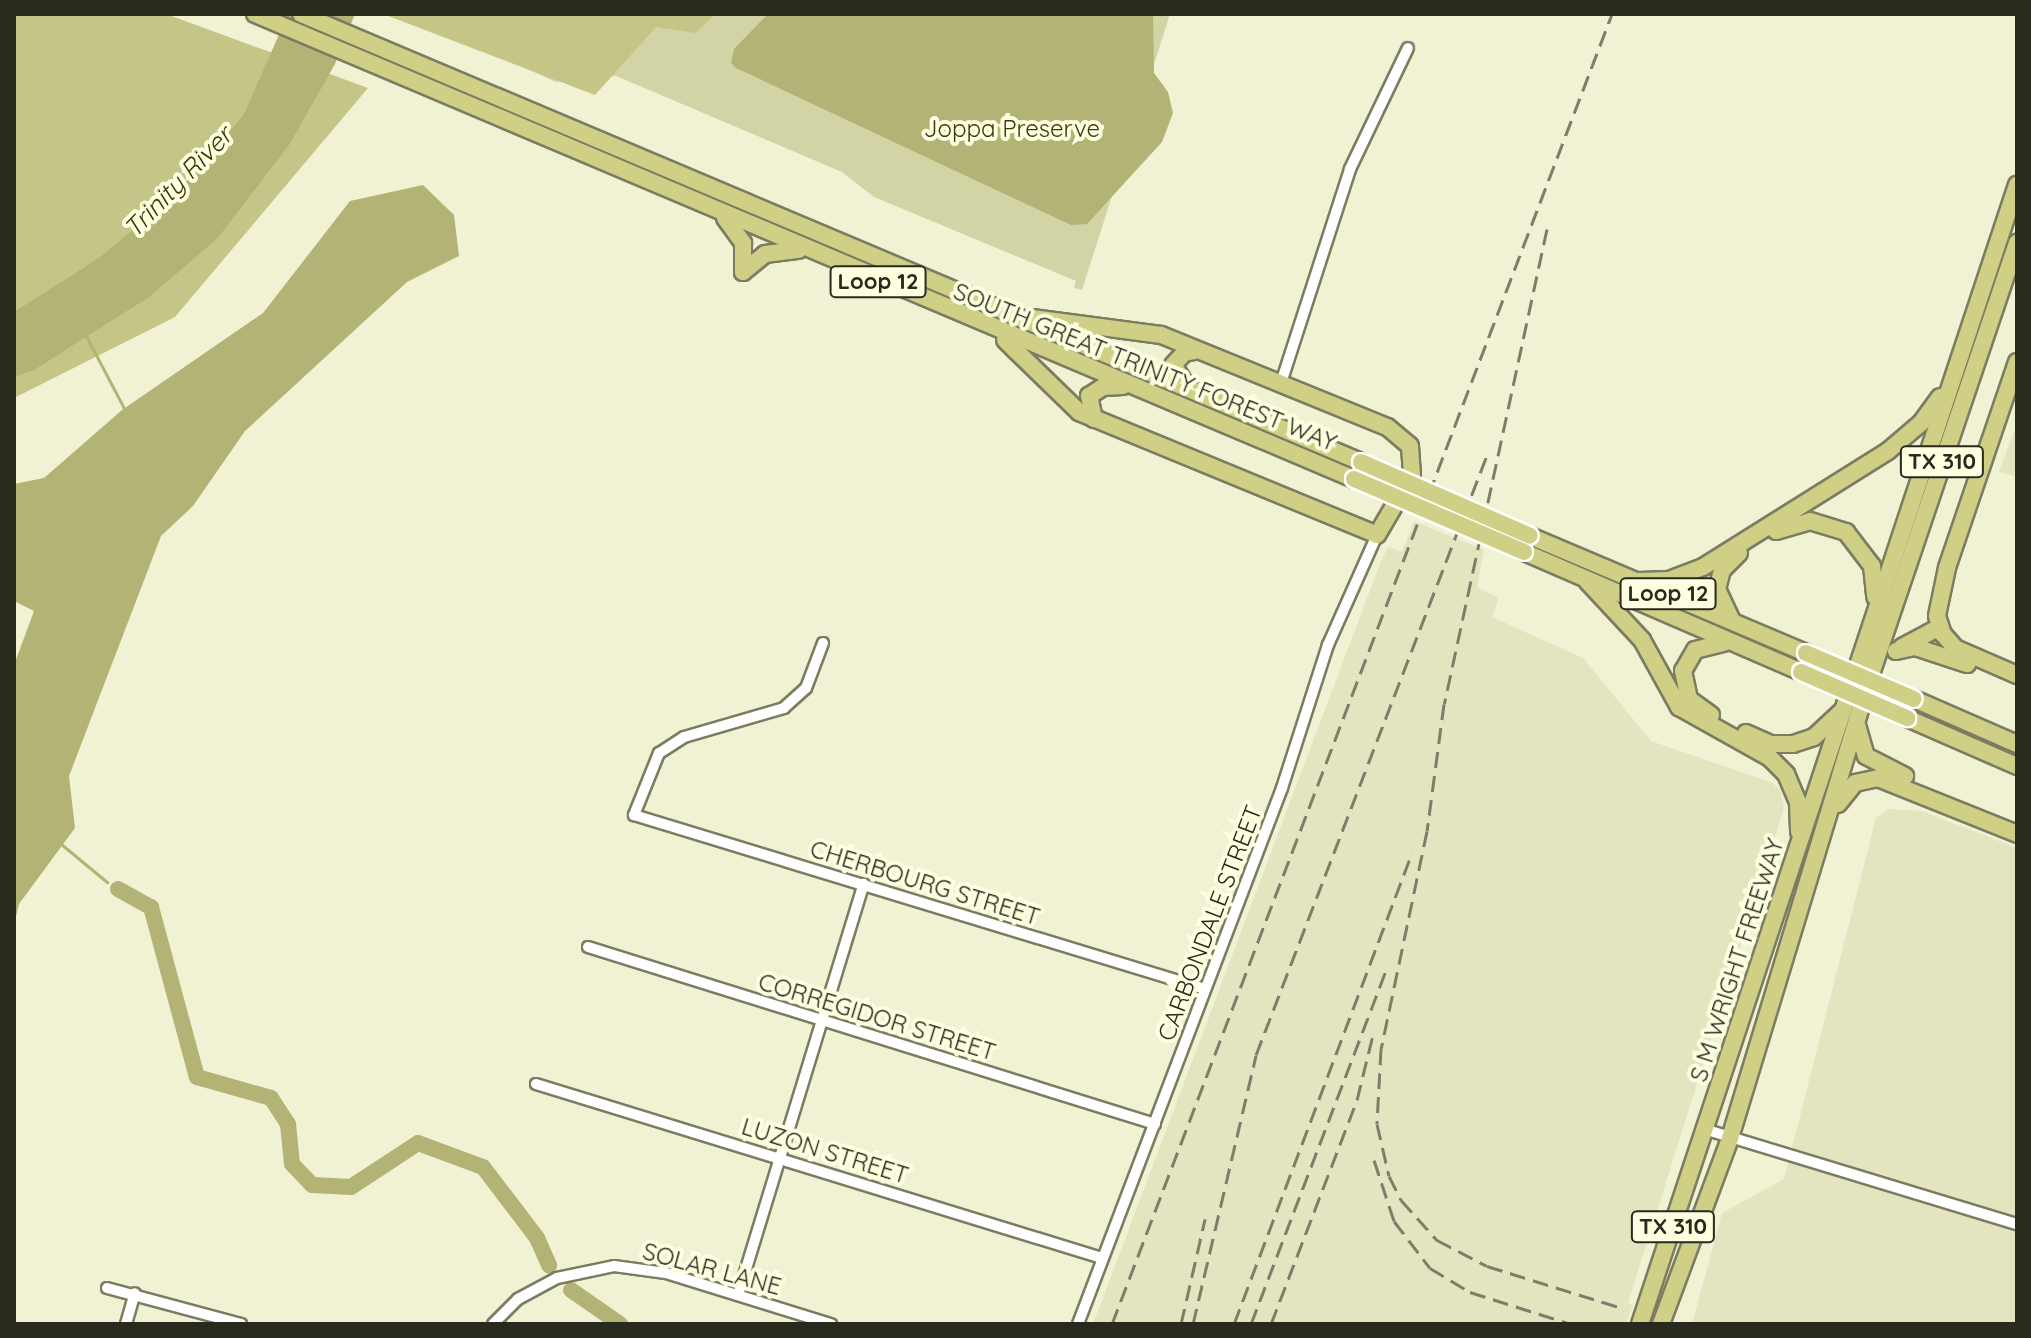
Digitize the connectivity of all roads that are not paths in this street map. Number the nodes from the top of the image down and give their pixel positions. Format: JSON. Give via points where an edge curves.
{"nodes":[{"id":1,"x":255,"y":14,"type":"edge"},
{"id":2,"x":301,"y":14,"type":"edge"},
{"id":3,"x":1408,"y":48,"type":"dead end"},
{"id":4,"x":2017,"y":185,"type":"edge"},
{"id":5,"x":721,"y":214,"type":"junction"},
{"id":6,"x":2010,"y":228,"type":"edge"},
{"id":7,"x":763,"y":233,"type":"junction"},
{"id":8,"x":833,"y":241,"type":"junction"},
{"id":9,"x":2017,"y":242,"type":"edge"},
{"id":10,"x":803,"y":250,"type":"junction"},
{"id":11,"x":1012,"y":315,"type":"junction"},
{"id":12,"x":992,"y":330,"type":"junction"},
{"id":13,"x":1194,"y":351,"type":"junction"},
{"id":14,"x":2017,"y":362,"type":"edge"},
{"id":15,"x":1956,"y":367,"type":"junction"},
{"id":16,"x":1281,"y":383,"type":"junction"},
{"id":17,"x":1133,"y":387,"type":"junction"},
{"id":18,"x":1188,"y":389,"type":"junction"},
{"id":19,"x":1094,"y":419,"type":"junction"},
{"id":20,"x":1377,"y":535,"type":"junction"},
{"id":21,"x":1587,"y":581,"type":"junction"},
{"id":22,"x":1639,"y":581,"type":"junction"},
{"id":23,"x":1875,"y":609,"type":"junction"},
{"id":24,"x":1733,"y":623,"type":"junction"},
{"id":25,"x":1936,"y":629,"type":"junction"},
{"id":26,"x":823,"y":643,"type":"dead end"},
{"id":27,"x":1730,"y":643,"type":"junction"},
{"id":28,"x":1896,"y":651,"type":"junction"},
{"id":29,"x":1952,"y":657,"type":"junction"},
{"id":30,"x":2017,"y":675,"type":"edge"},
{"id":31,"x":1868,"y":683,"type":"junction"},
{"id":32,"x":2017,"y":685,"type":"edge"},
{"id":33,"x":1844,"y":708,"type":"junction"},
{"id":34,"x":1857,"y":722,"type":"junction"},
{"id":35,"x":2017,"y":744,"type":"edge"},
{"id":36,"x":2017,"y":766,"type":"edge"},
{"id":37,"x":1827,"y":822,"type":"junction"},
{"id":38,"x":2017,"y":824,"type":"edge"},
{"id":39,"x":2017,"y":834,"type":"edge"},
{"id":40,"x":1799,"y":850,"type":"junction"},
{"id":41,"x":864,"y":884,"type":"junction"},
{"id":42,"x":588,"y":947,"type":"dead end"},
{"id":43,"x":1205,"y":989,"type":"junction"},
{"id":44,"x":823,"y":1021,"type":"junction"},
{"id":45,"x":536,"y":1084,"type":"dead end"},
{"id":46,"x":1155,"y":1124,"type":"junction"},
{"id":47,"x":1707,"y":1130,"type":"junction"},
{"id":48,"x":1730,"y":1138,"type":"junction"},
{"id":49,"x":781,"y":1158,"type":"junction"},
{"id":50,"x":2017,"y":1224,"type":"edge"},
{"id":51,"x":1102,"y":1258,"type":"junction"},
{"id":52,"x":107,"y":1288,"type":"dead end"},
{"id":53,"x":135,"y":1293,"type":"junction"},
{"id":54,"x":738,"y":1295,"type":"junction"},
{"id":55,"x":126,"y":1324,"type":"edge"},
{"id":56,"x":241,"y":1324,"type":"edge"},
{"id":57,"x":493,"y":1324,"type":"edge"},
{"id":58,"x":831,"y":1324,"type":"edge"},
{"id":59,"x":1078,"y":1324,"type":"edge"},
{"id":60,"x":1640,"y":1324,"type":"edge"},
{"id":61,"x":1661,"y":1324,"type":"edge"}],
"edges":[{"from":1,"to":5,"type":"main road","name":"SOUTH GREAT TRINITY FOREST WAY","number":"Loop 12"},
{"from":2,"to":8,"type":"main road","name":"SOUTH GREAT TRINITY FOREST WAY","number":"Loop 12"},
{"from":3,"to":16,"type":"street","via":[[1350,169]]},
{"from":4,"to":6,"type":"main road","number":"TX 310"},
{"from":5,"to":7,"type":"main road","name":"SOUTH GREAT TRINITY FOREST WAY","number":"Loop 12"},
{"from":5,"to":10,"type":"main road","via":[[743,243],[743,272],[765,254]]},
{"from":6,"to":15,"type":"main road","number":"TX 310"},
{"from":7,"to":8,"type":"main road","via":[[777,228]]},
{"from":7,"to":10,"type":"main road","name":"SOUTH GREAT TRINITY FOREST WAY","number":"Loop 12"},
{"from":8,"to":11,"type":"main road","name":"SOUTH GREAT TRINITY FOREST WAY","number":"Loop 12"},
{"from":9,"to":31,"type":"main road","number":"TX 310"},
{"from":10,"to":12,"type":"main road","name":"SOUTH GREAT TRINITY FOREST WAY","number":"Loop 12"},
{"from":11,"to":13,"type":"main road","via":[[1139,330]]},
{"from":11,"to":18,"type":"main road","name":"SOUTH GREAT TRINITY FOREST WAY","number":"Loop 12"},
{"from":12,"to":17,"type":"main road","name":"SOUTH GREAT TRINITY FOREST WAY","number":"Loop 12"},
{"from":12,"to":19,"type":"main road","via":[[1070,405]]},
{"from":13,"to":16,"type":"main road"},
{"from":13,"to":18,"type":"main road","via":[[1173,365]]},
{"from":14,"to":25,"type":"main road","via":[[1947,568]]},
{"from":15,"to":22,"type":"main road","via":[[1921,423],[1888,451],[1703,567],[1669,580]]},
{"from":15,"to":23,"type":"main road","number":"TX 310"},
{"from":16,"to":20,"type":"main road","via":[[1387,427],[1410,446],[1412,475]]},
{"from":17,"to":19,"type":"main road","via":[[1095,390],[1087,403]]},
{"from":17,"to":21,"type":"main road","name":"SOUTH GREAT TRINITY FOREST WAY","number":"Loop 12","bridge":true},
{"from":18,"to":22,"type":"main road","name":"SOUTH GREAT TRINITY FOREST WAY","number":"Loop 12","bridge":true},
{"from":19,"to":20,"type":"main road"},
{"from":20,"to":43,"type":"street","name":"CARBONDALE STREET","via":[[1328,645],[1282,788]]},
{"from":21,"to":27,"type":"main road","name":"SOUTH GREAT TRINITY FOREST WAY","number":"Loop 12"},
{"from":21,"to":40,"type":"main road","via":[[1642,640],[1679,707],[1770,758],[1786,774],[1798,802]]},
{"from":22,"to":24,"type":"main road","name":"SOUTH GREAT TRINITY FOREST WAY","number":"Loop 12"},
{"from":23,"to":24,"type":"main road","via":[[1872,566],[1858,543],[1835,526],[1796,522],[1736,554],[1722,570],[1719,600]]},
{"from":23,"to":33,"type":"main road","name":"S M WRIGHT FREEWAY","number":"TX 310"},
{"from":24,"to":35,"type":"main road","name":"SOUTH GREAT TRINITY FOREST WAY","number":"Loop 12","bridge":true},
{"from":25,"to":28,"type":"main road"},
{"from":25,"to":29,"type":"main road"},
{"from":25,"to":30,"type":"main road","via":[[1963,653]]},
{"from":26,"to":41,"type":"street","name":"CHERBOURG STREET","via":[[806,688],[784,708],[684,737],[659,753],[634,815]]},
{"from":27,"to":33,"type":"main road","via":[[1701,646],[1685,664],[1685,690],[1701,710],[1760,741],[1782,745],[1814,737]]},
{"from":27,"to":36,"type":"main road","name":"SOUTH GREAT TRINITY FOREST WAY","number":"Loop 12","bridge":true},
{"from":28,"to":29,"type":"main road","via":[[1915,647]]},
{"from":28,"to":31,"type":"main road"},
{"from":29,"to":32,"type":"main road"},
{"from":31,"to":34,"type":"main road","name":"S M WRIGHT FREEWAY","number":"TX 310"},
{"from":33,"to":40,"type":"main road","name":"S M WRIGHT FREEWAY","number":"TX 310"},
{"from":34,"to":37,"type":"main road","name":"S M WRIGHT FREEWAY","number":"TX 310"},
{"from":34,"to":38,"type":"main road","via":[[1859,742],[1872,761]]},
{"from":37,"to":39,"type":"main road","via":[[1848,788],[1878,778]]},
{"from":37,"to":48,"type":"main road","name":"S M WRIGHT FREEWAY","number":"TX 310"},
{"from":40,"to":47,"type":"main road","name":"S M WRIGHT FREEWAY","number":"TX 310"},
{"from":41,"to":43,"type":"street","name":"CHERBOURG STREET"},
{"from":41,"to":44,"type":"street"},
{"from":42,"to":44,"type":"street","name":"CORREGIDOR STREET"},
{"from":43,"to":46,"type":"street","name":"CARBONDALE STREET"},
{"from":44,"to":46,"type":"street","name":"CORREGIDOR STREET"},
{"from":44,"to":49,"type":"street"},
{"from":45,"to":49,"type":"street","name":"LUZON STREET"},
{"from":46,"to":51,"type":"street","name":"CARBONDALE STREET"},
{"from":47,"to":48,"type":"street"},
{"from":47,"to":60,"type":"main road","name":"S M WRIGHT FREEWAY","number":"TX 310"},
{"from":48,"to":50,"type":"street"},
{"from":48,"to":61,"type":"main road","name":"S M WRIGHT FREEWAY","number":"TX 310"},
{"from":49,"to":51,"type":"street","name":"LUZON STREET"},
{"from":49,"to":54,"type":"street"},
{"from":51,"to":59,"type":"street","name":"CARBONDALE STREET"},
{"from":52,"to":53,"type":"street"},
{"from":53,"to":55,"type":"street"},
{"from":53,"to":56,"type":"street"},
{"from":54,"to":57,"type":"street","name":"SOLAR LANE","via":[[646,1268],[614,1266],[582,1270],[536,1288]]},
{"from":54,"to":58,"type":"street","name":"SOLAR LANE"}]}
